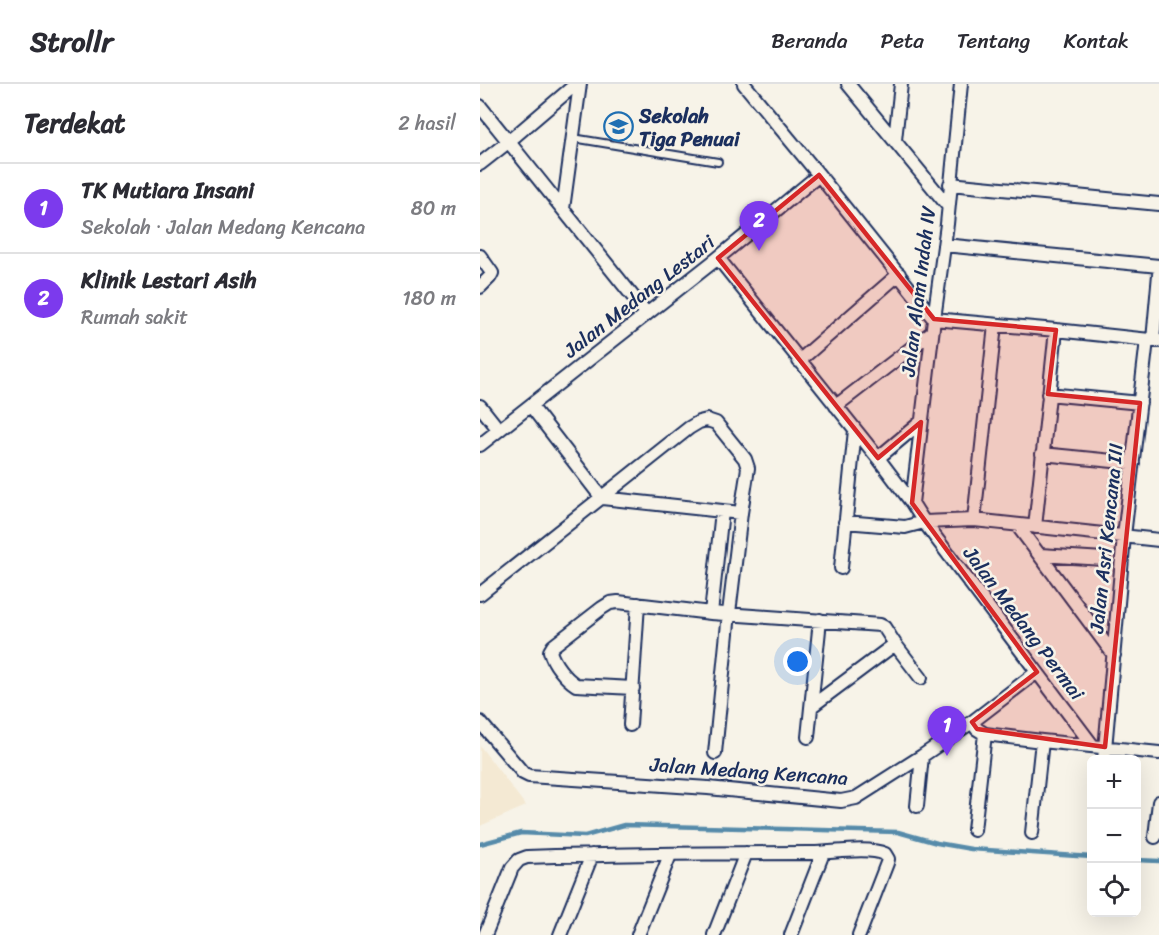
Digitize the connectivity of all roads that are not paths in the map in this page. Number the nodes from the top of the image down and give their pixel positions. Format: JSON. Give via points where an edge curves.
{"nodes":[{"id":1,"x":578,"y":84,"type":"edge"},
{"id":2,"x":744,"y":84,"type":"edge"},
{"id":3,"x":848,"y":84,"type":"edge"},
{"id":4,"x":901,"y":84,"type":"edge"},
{"id":5,"x":961,"y":84,"type":"edge"},
{"id":6,"x":480,"y":106,"type":"edge"},
{"id":7,"x":573,"y":138,"type":"junction"},
{"id":8,"x":895,"y":140,"type":"junction"},
{"id":9,"x":508,"y":142,"type":"junction"},
{"id":10,"x":718,"y":162,"type":"dead end"},
{"id":11,"x":480,"y":164,"type":"edge"},
{"id":12,"x":819,"y":174,"type":"junction"},
{"id":13,"x":950,"y":184,"type":"junction"},
{"id":14,"x":1159,"y":204,"type":"edge"},
{"id":15,"x":948,"y":206,"type":"junction"},
{"id":16,"x":563,"y":209,"type":"junction"},
{"id":17,"x":944,"y":245,"type":"junction"},
{"id":18,"x":480,"y":256,"type":"edge"},
{"id":19,"x":718,"y":258,"type":"junction"},
{"id":20,"x":1159,"y":266,"type":"edge"},
{"id":21,"x":900,"y":274,"type":"junction"},
{"id":22,"x":1159,"y":274,"type":"edge"},
{"id":23,"x":480,"y":286,"type":"edge"},
{"id":24,"x":647,"y":314,"type":"junction"},
{"id":25,"x":933,"y":318,"type":"junction"},
{"id":26,"x":995,"y":325,"type":"junction"},
{"id":27,"x":932,"y":332,"type":"junction"},
{"id":28,"x":1055,"y":334,"type":"junction"},
{"id":29,"x":1153,"y":340,"type":"edge"},
{"id":30,"x":799,"y":361,"type":"junction"},
{"id":31,"x":1048,"y":394,"type":"junction"},
{"id":32,"x":1140,"y":403,"type":"junction"},
{"id":33,"x":480,"y":406,"type":"edge"},
{"id":34,"x":531,"y":406,"type":"junction"},
{"id":35,"x":836,"y":406,"type":"junction"},
{"id":36,"x":921,"y":422,"type":"junction"},
{"id":37,"x":499,"y":430,"type":"junction"},
{"id":38,"x":855,"y":430,"type":"junction"},
{"id":39,"x":480,"y":445,"type":"edge"},
{"id":40,"x":1042,"y":454,"type":"junction"},
{"id":41,"x":878,"y":458,"type":"junction"},
{"id":42,"x":1133,"y":463,"type":"junction"},
{"id":43,"x":602,"y":498,"type":"junction"},
{"id":44,"x":912,"y":503,"type":"junction"},
{"id":45,"x":722,"y":511,"type":"junction"},
{"id":46,"x":741,"y":513,"type":"junction"},
{"id":47,"x":974,"y":520,"type":"junction"},
{"id":48,"x":845,"y":522,"type":"junction"},
{"id":49,"x":924,"y":522,"type":"junction"},
{"id":50,"x":1017,"y":525,"type":"junction"},
{"id":51,"x":1035,"y":527,"type":"junction"},
{"id":52,"x":1124,"y":536,"type":"junction"},
{"id":53,"x":1159,"y":540,"type":"edge"},
{"id":54,"x":1040,"y":555,"type":"junction"},
{"id":55,"x":1104,"y":559,"type":"dead end"},
{"id":56,"x":841,"y":568,"type":"dead end"},
{"id":57,"x":480,"y":594,"type":"edge"},
{"id":58,"x":638,"y":604,"type":"junction"},
{"id":59,"x":711,"y":613,"type":"junction"},
{"id":60,"x":729,"y":613,"type":"junction"},
{"id":61,"x":820,"y":620,"type":"junction"},
{"id":62,"x":895,"y":644,"type":"junction"},
{"id":63,"x":1114,"y":655,"type":"junction"},
{"id":64,"x":1037,"y":672,"type":"junction"},
{"id":65,"x":921,"y":678,"type":"dead end"},
{"id":66,"x":633,"y":688,"type":"junction"},
{"id":67,"x":812,"y":706,"type":"junction"},
{"id":68,"x":480,"y":722,"type":"edge"},
{"id":69,"x":972,"y":722,"type":"junction"},
{"id":70,"x":630,"y":724,"type":"dead end"},
{"id":71,"x":985,"y":734,"type":"junction"},
{"id":72,"x":808,"y":737,"type":"dead end"},
{"id":73,"x":1042,"y":741,"type":"junction"},
{"id":74,"x":1102,"y":749,"type":"edge"},
{"id":75,"x":715,"y":753,"type":"dead end"},
{"id":76,"x":1159,"y":753,"type":"edge"},
{"id":77,"x":922,"y":756,"type":"junction"},
{"id":78,"x":1159,"y":802,"type":"edge"},
{"id":79,"x":917,"y":806,"type":"dead end"},
{"id":80,"x":974,"y":830,"type":"dead end"},
{"id":81,"x":1032,"y":833,"type":"dead end"},
{"id":82,"x":1155,"y":837,"type":"dead end"},
{"id":83,"x":746,"y":853,"type":"junction"},
{"id":84,"x":823,"y":853,"type":"junction"},
{"id":85,"x":592,"y":855,"type":"junction"},
{"id":86,"x":670,"y":855,"type":"junction"},
{"id":87,"x":485,"y":935,"type":"edge"},
{"id":88,"x":560,"y":935,"type":"edge"},
{"id":89,"x":638,"y":935,"type":"edge"},
{"id":90,"x":714,"y":935,"type":"edge"},
{"id":91,"x":791,"y":935,"type":"edge"},
{"id":92,"x":859,"y":935,"type":"edge"}],
"edges":[{"from":1,"to":7,"type":"street"},
{"from":1,"to":9,"type":"street"},
{"from":2,"to":12,"type":"street"},
{"from":3,"to":8,"type":"street"},
{"from":4,"to":8,"type":"street"},
{"from":5,"to":13,"type":"street","name":"Jalan Alam Indah IV"},
{"from":6,"to":9,"type":"street"},
{"from":7,"to":10,"type":"lane"},
{"from":7,"to":16,"type":"street"},
{"from":8,"to":15,"type":"street"},
{"from":9,"to":11,"type":"street"},
{"from":9,"to":16,"type":"street"},
{"from":12,"to":19,"type":"street","name":"Jalan Medang Lestari"},
{"from":12,"to":21,"type":"street"},
{"from":13,"to":14,"type":"street"},
{"from":13,"to":15,"type":"street","name":"Jalan Alam Indah IV"},
{"from":15,"to":17,"type":"street","name":"Jalan Alam Indah IV"},
{"from":16,"to":24,"type":"street"},
{"from":17,"to":20,"type":"street"},
{"from":17,"to":25,"type":"street","name":"Jalan Alam Indah IV"},
{"from":18,"to":23,"type":"street","via":[[492,273]]},
{"from":19,"to":24,"type":"street","name":"Jalan Medang Lestari"},
{"from":19,"to":30,"type":"street","name":"Jalan Medang Permai"},
{"from":21,"to":25,"type":"street"},
{"from":21,"to":30,"type":"street"},
{"from":22,"to":29,"type":"street","name":"Jalan Asri Kencana III"},
{"from":24,"to":34,"type":"street","name":"Jalan Medang Lestari"},
{"from":25,"to":26,"type":"street"},
{"from":25,"to":27,"type":"street","name":"Jalan Alam Indah IV"},
{"from":26,"to":28,"type":"street"},
{"from":26,"to":47,"type":"street"},
{"from":27,"to":35,"type":"street"},
{"from":27,"to":36,"type":"street","name":"Jalan Alam Indah IV"},
{"from":28,"to":29,"type":"street"},
{"from":28,"to":31,"type":"street"},
{"from":29,"to":32,"type":"street","name":"Jalan Asri Kencana III"},
{"from":30,"to":35,"type":"street","name":"Jalan Medang Permai"},
{"from":31,"to":32,"type":"street"},
{"from":31,"to":40,"type":"street"},
{"from":32,"to":42,"type":"street","name":"Jalan Asri Kencana III"},
{"from":33,"to":37,"type":"street"},
{"from":34,"to":37,"type":"street","name":"Jalan Medang Lestari"},
{"from":34,"to":43,"type":"street"},
{"from":35,"to":38,"type":"street","name":"Jalan Medang Permai"},
{"from":36,"to":41,"type":"street"},
{"from":36,"to":44,"type":"street","name":"Jalan Alam Indah IV"},
{"from":37,"to":39,"type":"street","name":"Jalan Medang Lestari"},
{"from":38,"to":41,"type":"street","name":"Jalan Medang Permai"},
{"from":38,"to":48,"type":"street"},
{"from":40,"to":42,"type":"street"},
{"from":40,"to":51,"type":"street"},
{"from":41,"to":44,"type":"street","name":"Jalan Medang Permai"},
{"from":42,"to":52,"type":"street","name":"Jalan Asri Kencana III"},
{"from":43,"to":45,"type":"street"},
{"from":43,"to":46,"type":"street","via":[[689,428],[707,420],[716,423],[745,459],[748,468]]},
{"from":43,"to":57,"type":"street"},
{"from":44,"to":49,"type":"street","name":"Jalan Medang Permai"},
{"from":45,"to":46,"type":"street"},
{"from":45,"to":59,"type":"street"},
{"from":46,"to":60,"type":"street"},
{"from":47,"to":49,"type":"street"},
{"from":47,"to":50,"type":"street"},
{"from":48,"to":49,"type":"street","via":[[904,527]]},
{"from":48,"to":56,"type":"street"},
{"from":49,"to":64,"type":"street","name":"Jalan Medang Permai"},
{"from":50,"to":51,"type":"street"},
{"from":50,"to":54,"type":"street"},
{"from":51,"to":52,"type":"street"},
{"from":52,"to":53,"type":"street"},
{"from":52,"to":63,"type":"street","name":"Jalan Asri Kencana III"},
{"from":54,"to":55,"type":"street"},
{"from":54,"to":63,"type":"street"},
{"from":58,"to":59,"type":"street"},
{"from":58,"to":66,"type":"street"},
{"from":58,"to":66,"type":"street","via":[[610,603],[550,651],[551,658],[576,685]]},
{"from":59,"to":60,"type":"street"},
{"from":60,"to":61,"type":"street"},
{"from":60,"to":75,"type":"street"},
{"from":61,"to":62,"type":"street","via":[[880,625]]},
{"from":61,"to":67,"type":"street"},
{"from":62,"to":65,"type":"street"},
{"from":62,"to":67,"type":"street"},
{"from":63,"to":74,"type":"street","name":"Jalan Asri Kencana III"},
{"from":64,"to":69,"type":"street","name":"Jalan Medang Kencana"},
{"from":64,"to":74,"type":"street","name":"Jalan Medang Permai","via":[[1076,725]]},
{"from":66,"to":70,"type":"street"},
{"from":67,"to":72,"type":"street"},
{"from":68,"to":77,"type":"street","name":"Jalan Medang Kencana","via":[[529,776],[841,801],[856,798]]},
{"from":69,"to":71,"type":"street"},
{"from":69,"to":77,"type":"street","name":"Jalan Medang Kencana"},
{"from":71,"to":73,"type":"street"},
{"from":71,"to":80,"type":"street"},
{"from":73,"to":74,"type":"street"},
{"from":73,"to":81,"type":"street"},
{"from":74,"to":76,"type":"street"},
{"from":77,"to":79,"type":"street"},
{"from":78,"to":82,"type":"street"},
{"from":83,"to":84,"type":"street"},
{"from":83,"to":86,"type":"street"},
{"from":83,"to":90,"type":"street"},
{"from":84,"to":91,"type":"street"},
{"from":84,"to":92,"type":"street","via":[[879,851],[888,859]]},
{"from":85,"to":86,"type":"street"},
{"from":85,"to":87,"type":"street","via":[[519,860],[512,868]]},
{"from":85,"to":88,"type":"street"},
{"from":86,"to":89,"type":"street"}]}
